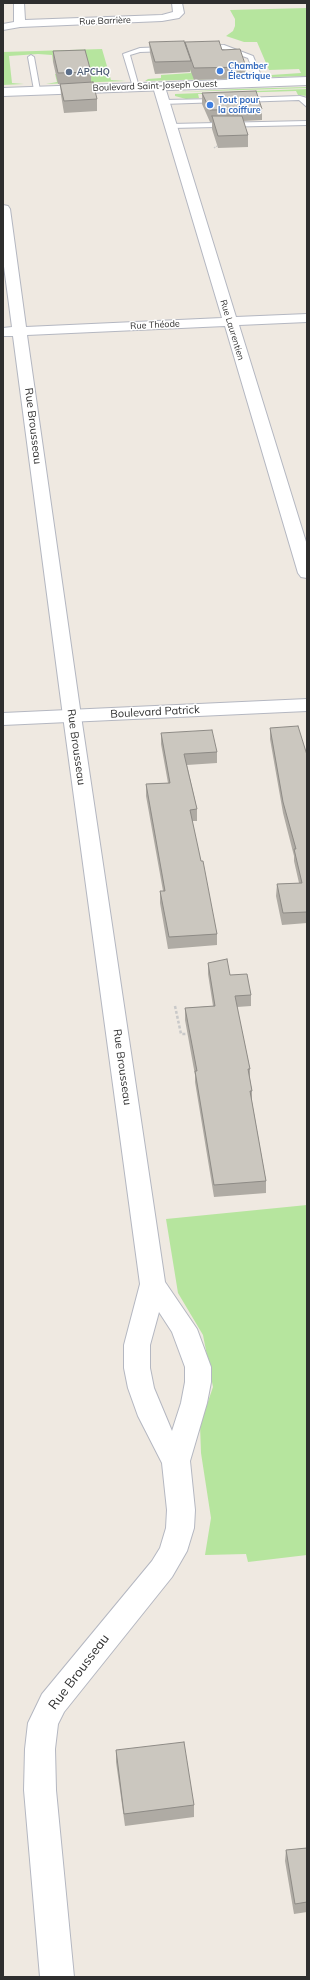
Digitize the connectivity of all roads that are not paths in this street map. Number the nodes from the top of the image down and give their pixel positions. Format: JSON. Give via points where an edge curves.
{"nodes":[{"id":1,"x":18,"y":3,"type":"edge"},
{"id":2,"x":177,"y":3,"type":"edge"},
{"id":3,"x":20,"y":24,"type":"junction"},
{"id":4,"x":3,"y":27,"type":"edge"},
{"id":5,"x":178,"y":48,"type":"edge"},
{"id":6,"x":193,"y":48,"type":"edge"},
{"id":7,"x":31,"y":57,"type":"dead end"},
{"id":8,"x":307,"y":81,"type":"edge"},
{"id":9,"x":261,"y":83,"type":"junction"},
{"id":10,"x":159,"y":86,"type":"junction"},
{"id":11,"x":136,"y":87,"type":"junction"},
{"id":12,"x":37,"y":90,"type":"junction"},
{"id":13,"x":3,"y":92,"type":"edge"},
{"id":14,"x":306,"y":102,"type":"edge"},
{"id":15,"x":164,"y":106,"type":"junction"},
{"id":16,"x":307,"y":123,"type":"edge"},
{"id":17,"x":170,"y":126,"type":"junction"},
{"id":18,"x":3,"y":209,"type":"edge"},
{"id":19,"x":307,"y":318,"type":"edge"},
{"id":20,"x":229,"y":322,"type":"junction"},
{"id":21,"x":12,"y":332,"type":"edge"},
{"id":22,"x":307,"y":573,"type":"edge"},
{"id":23,"x":307,"y":705,"type":"edge"},
{"id":24,"x":72,"y":716,"type":"junction"},
{"id":25,"x":3,"y":719,"type":"edge"},
{"id":26,"x":153,"y":1284,"type":"junction"},
{"id":27,"x":176,"y":1461,"type":"junction"},
{"id":28,"x":57,"y":1977,"type":"edge"}],
"edges":[{"from":1,"to":3,"type":"street"},
{"from":2,"to":3,"type":"street","name":"Rue Barrière","via":[[178,13],[162,18]]},
{"from":3,"to":4,"type":"street"},
{"from":5,"to":11,"type":"lane","via":[[140,50],[126,54]]},
{"from":6,"to":9,"type":"lane","via":[[224,47],[251,57]]},
{"from":7,"to":12,"type":"lane"},
{"from":8,"to":9,"type":"street","name":"Boulevard Saint-Joseph Ouest"},
{"from":9,"to":10,"type":"street","name":"Boulevard Saint-Joseph Ouest"},
{"from":10,"to":11,"type":"street","name":"Boulevard Saint-Joseph Ouest"},
{"from":10,"to":15,"type":"street","name":"Rue Laurentien"},
{"from":11,"to":12,"type":"street","name":"Boulevard Saint-Joseph Ouest"},
{"from":12,"to":13,"type":"street","name":"Boulevard Saint-Joseph Ouest"},
{"from":14,"to":15,"type":"lane","via":[[233,100],[184,102],[186,109]]},
{"from":15,"to":17,"type":"street","name":"Rue Laurentien"},
{"from":16,"to":17,"type":"lane"},
{"from":17,"to":20,"type":"street","name":"Rue Laurentien"},
{"from":18,"to":21,"type":"street","name":"Rue Brousseau"},
{"from":19,"to":20,"type":"street","name":"Rue Théode"},
{"from":20,"to":21,"type":"street","name":"Rue Théode"},
{"from":20,"to":22,"type":"street","name":"Rue Laurentien"},
{"from":21,"to":24,"type":"street","name":"Rue Brousseau"},
{"from":23,"to":24,"type":"street","name":"Boulevard Patrick"},
{"from":24,"to":25,"type":"street","name":"Boulevard Patrick"},
{"from":24,"to":26,"type":"street","name":"Rue Brousseau"},
{"from":26,"to":27,"type":"street","name":"Rue Brousseau","via":[[137,1345],[137,1368],[151,1416]]},
{"from":26,"to":27,"type":"street","name":"Rue Brousseau","via":[[184,1330],[198,1367],[194,1403]]},
{"from":27,"to":28,"type":"street","name":"Rue Brousseau","via":[[182,1510],[173,1551],[162,1569],[53,1703],[43,1723],[40,1790]]}]}
